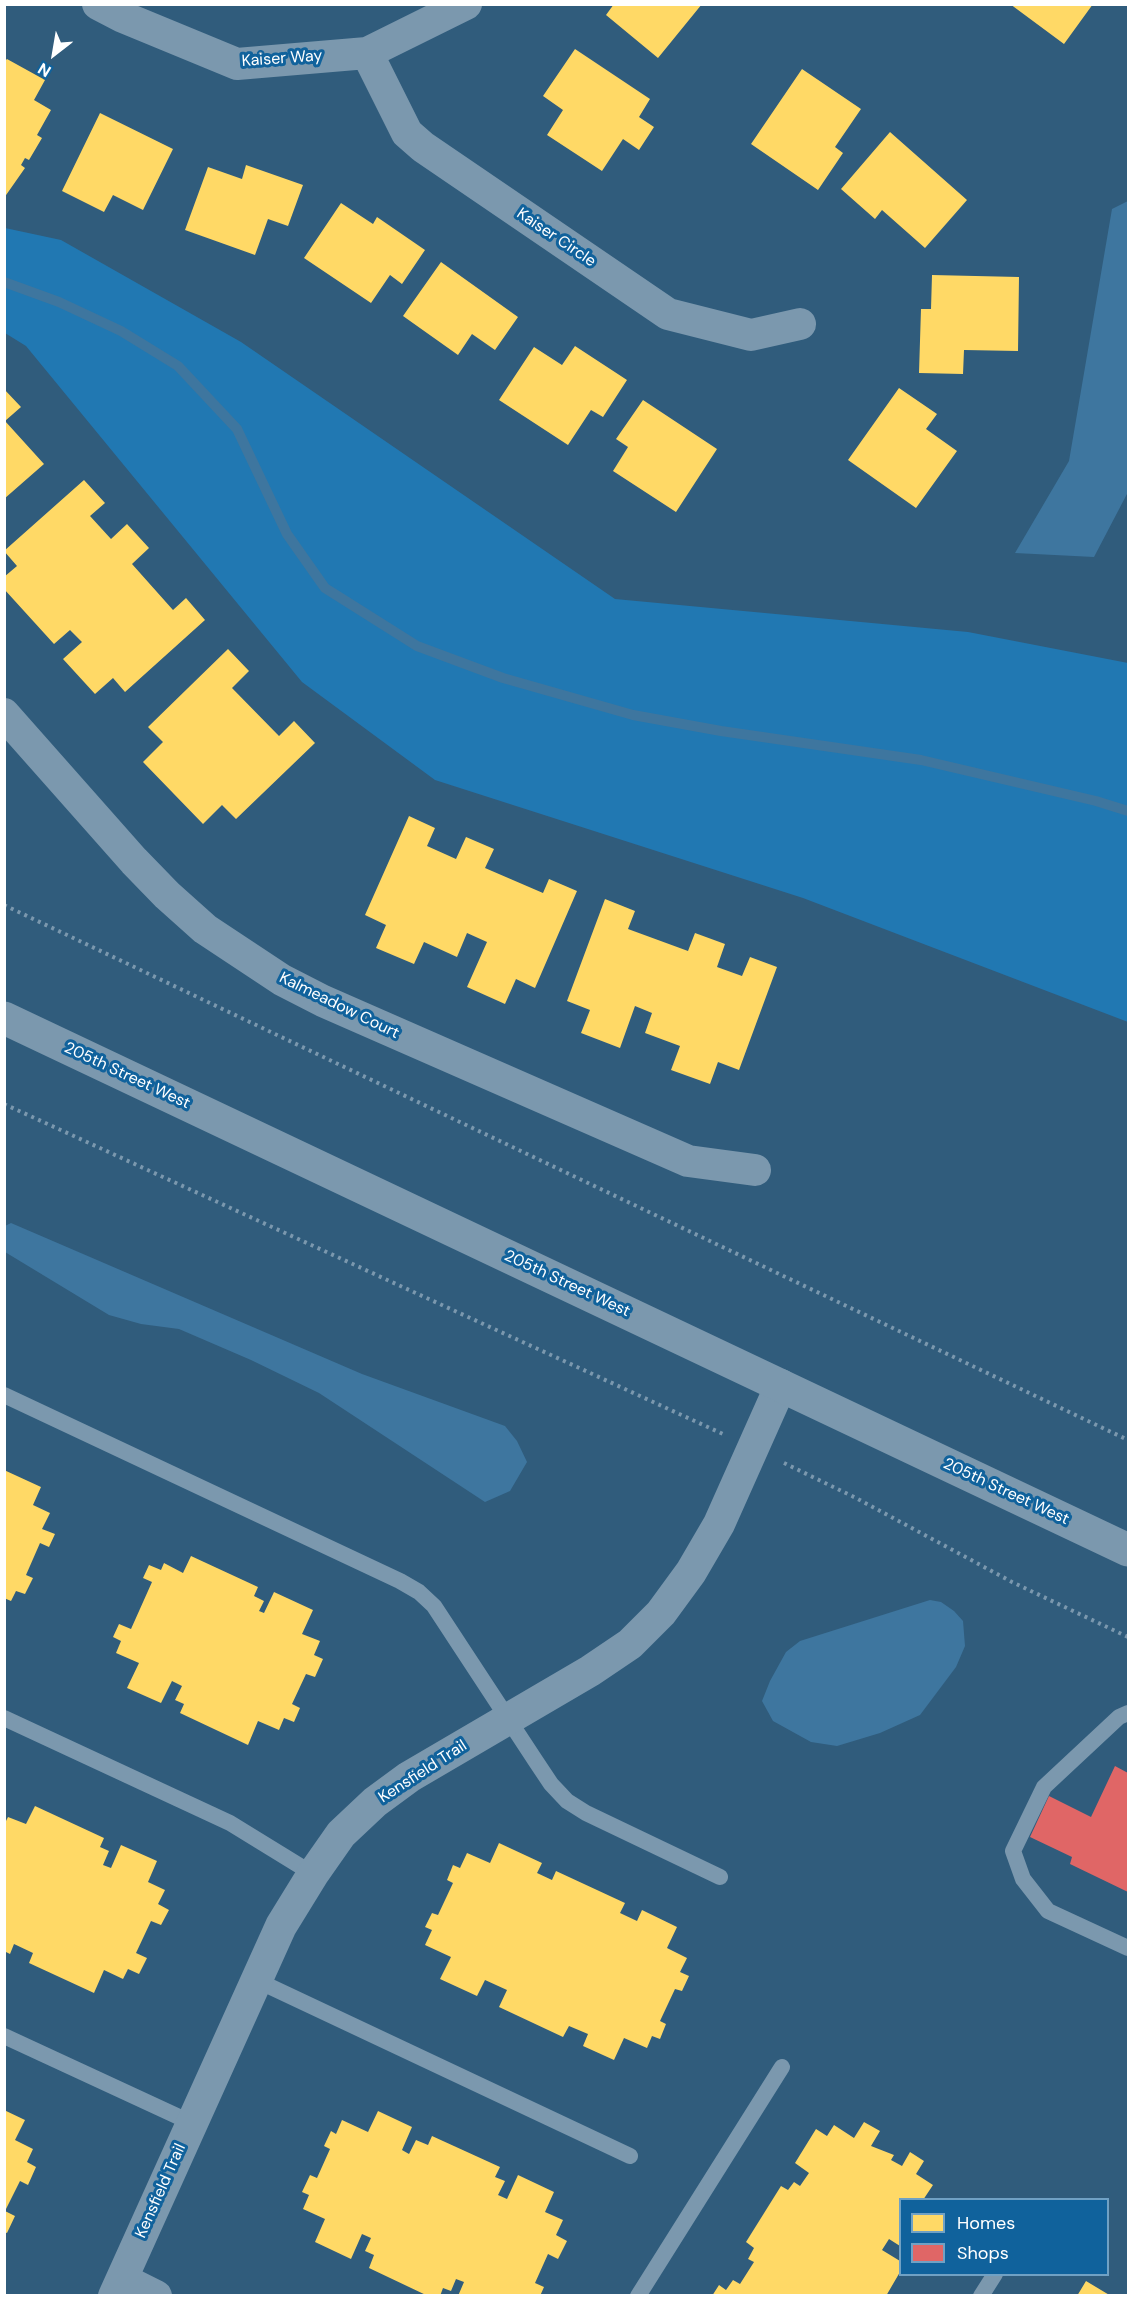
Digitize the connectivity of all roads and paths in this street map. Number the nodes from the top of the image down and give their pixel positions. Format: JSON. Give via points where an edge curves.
{"nodes":[{"id":1,"x":98,"y":4,"type":"edge"},
{"id":2,"x":466,"y":4,"type":"edge"},
{"id":3,"x":368,"y":53,"type":"junction"},
{"id":4,"x":800,"y":324,"type":"dead end"},
{"id":5,"x":4,"y":714,"type":"edge"},
{"id":6,"x":4,"y":905,"type":"edge"},
{"id":7,"x":4,"y":1018,"type":"edge"},
{"id":8,"x":4,"y":1104,"type":"edge"},
{"id":9,"x":755,"y":1170,"type":"dead end"},
{"id":10,"x":781,"y":1385,"type":"junction"},
{"id":11,"x":4,"y":1395,"type":"edge"},
{"id":12,"x":1128,"y":1440,"type":"edge"},
{"id":13,"x":753,"y":1448,"type":"junction"},
{"id":14,"x":1128,"y":1550,"type":"edge"},
{"id":15,"x":1128,"y":1637,"type":"edge"},
{"id":16,"x":1128,"y":1713,"type":"edge"},
{"id":17,"x":4,"y":1718,"type":"edge"},
{"id":18,"x":507,"y":1719,"type":"junction"},
{"id":19,"x":313,"y":1874,"type":"junction"},
{"id":20,"x":720,"y":1877,"type":"dead end"},
{"id":21,"x":1128,"y":1948,"type":"edge"},
{"id":22,"x":256,"y":1980,"type":"junction"},
{"id":23,"x":4,"y":2036,"type":"edge"},
{"id":24,"x":782,"y":2067,"type":"dead end"},
{"id":25,"x":192,"y":2123,"type":"junction"},
{"id":26,"x":630,"y":2156,"type":"dead end"},
{"id":27,"x":993,"y":2276,"type":"edge"},
{"id":28,"x":118,"y":2287,"type":"edge"},
{"id":29,"x":156,"y":2295,"type":"edge"},
{"id":30,"x":638,"y":2295,"type":"edge"},
{"id":31,"x":981,"y":2295,"type":"edge"}],
"edges":[{"from":1,"to":3,"type":"street","name":"Kaiser Way","via":[[237,64]]},
{"from":2,"to":3,"type":"street","name":"Kaiser Way"},
{"from":3,"to":4,"type":"street","name":"Kaiser Circle","via":[[407,133],[423,147],[668,314],[751,335]]},
{"from":5,"to":9,"type":"street","name":"Kalmeadow Court","via":[[167,895],[205,929],[282,980],[688,1161]]},
{"from":6,"to":12,"type":"path"},
{"from":7,"to":10,"type":"street","name":"205th Street West"},
{"from":8,"to":13,"type":"path"},
{"from":10,"to":13,"type":"street","name":"Kensfield Trail"},
{"from":10,"to":14,"type":"street","name":"205th Street West"},
{"from":11,"to":18,"type":"lane","via":[[418,1592],[445,1621]]},
{"from":13,"to":15,"type":"path","via":[[1012,1582]]},
{"from":13,"to":18,"type":"street","name":"Kensfield Trail","via":[[719,1524],[691,1572],[661,1612],[630,1644]]},
{"from":16,"to":21,"type":"lane","via":[[1044,1787],[1013,1851],[1023,1879],[1048,1911]]},
{"from":17,"to":19,"type":"lane","via":[[230,1823]]},
{"from":18,"to":19,"type":"street","name":"Kensfield Trail","via":[[375,1802],[341,1834]]},
{"from":18,"to":20,"type":"lane","via":[[567,1801],[586,1814]]},
{"from":19,"to":22,"type":"street","name":"Kensfield Trail","via":[[281,1926]]},
{"from":22,"to":25,"type":"street","name":"Kensfield Trail"},
{"from":22,"to":26,"type":"lane"},
{"from":23,"to":25,"type":"lane"},
{"from":24,"to":30,"type":"lane"},
{"from":25,"to":28,"type":"street","name":"Kensfield Trail"},
{"from":27,"to":31,"type":"lane"},
{"from":28,"to":29,"type":"street"}]}
